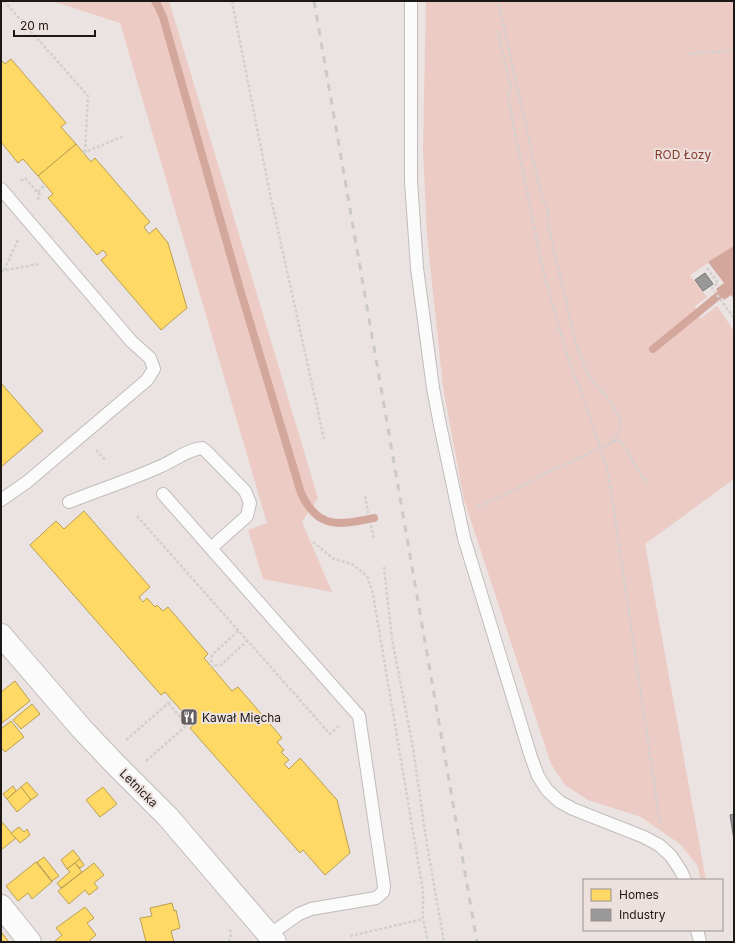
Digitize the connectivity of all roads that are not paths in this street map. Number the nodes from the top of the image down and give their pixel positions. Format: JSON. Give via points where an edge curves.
{"nodes":[{"id":1,"x":411,"y":1,"type":"edge"},
{"id":2,"x":1,"y":189,"type":"edge"},
{"id":3,"x":163,"y":494,"type":"dead end"},
{"id":4,"x":1,"y":500,"type":"edge"},
{"id":5,"x":69,"y":502,"type":"dead end"},
{"id":6,"x":211,"y":548,"type":"junction"},
{"id":7,"x":1,"y":635,"type":"edge"},
{"id":8,"x":684,"y":879,"type":"edge"},
{"id":9,"x":1,"y":906,"type":"edge"},
{"id":10,"x":697,"y":931,"type":"edge"},
{"id":11,"x":268,"y":940,"type":"edge"},
{"id":12,"x":30,"y":942,"type":"edge"},
{"id":13,"x":700,"y":942,"type":"edge"}],
"edges":[{"from":1,"to":8,"type":"lane","via":[[411,174],[417,268],[433,388],[458,515],[474,575],[531,757],[547,790],[560,802],[573,809],[659,845],[671,856]]},
{"from":2,"to":4,"type":"lane","via":[[132,342],[150,358],[154,369],[147,380],[27,482]]},
{"from":3,"to":6,"type":"lane"},
{"from":5,"to":6,"type":"lane","via":[[161,467],[196,448],[202,448],[244,491],[250,504],[247,516]]},
{"from":6,"to":11,"type":"lane","via":[[359,716],[384,886],[383,892],[376,898],[322,907],[299,914]]},
{"from":7,"to":11,"type":"street","name":"Letnicka","via":[[81,728],[168,817]]},
{"from":9,"to":12,"type":"street"},
{"from":10,"to":13,"type":"lane"}]}
